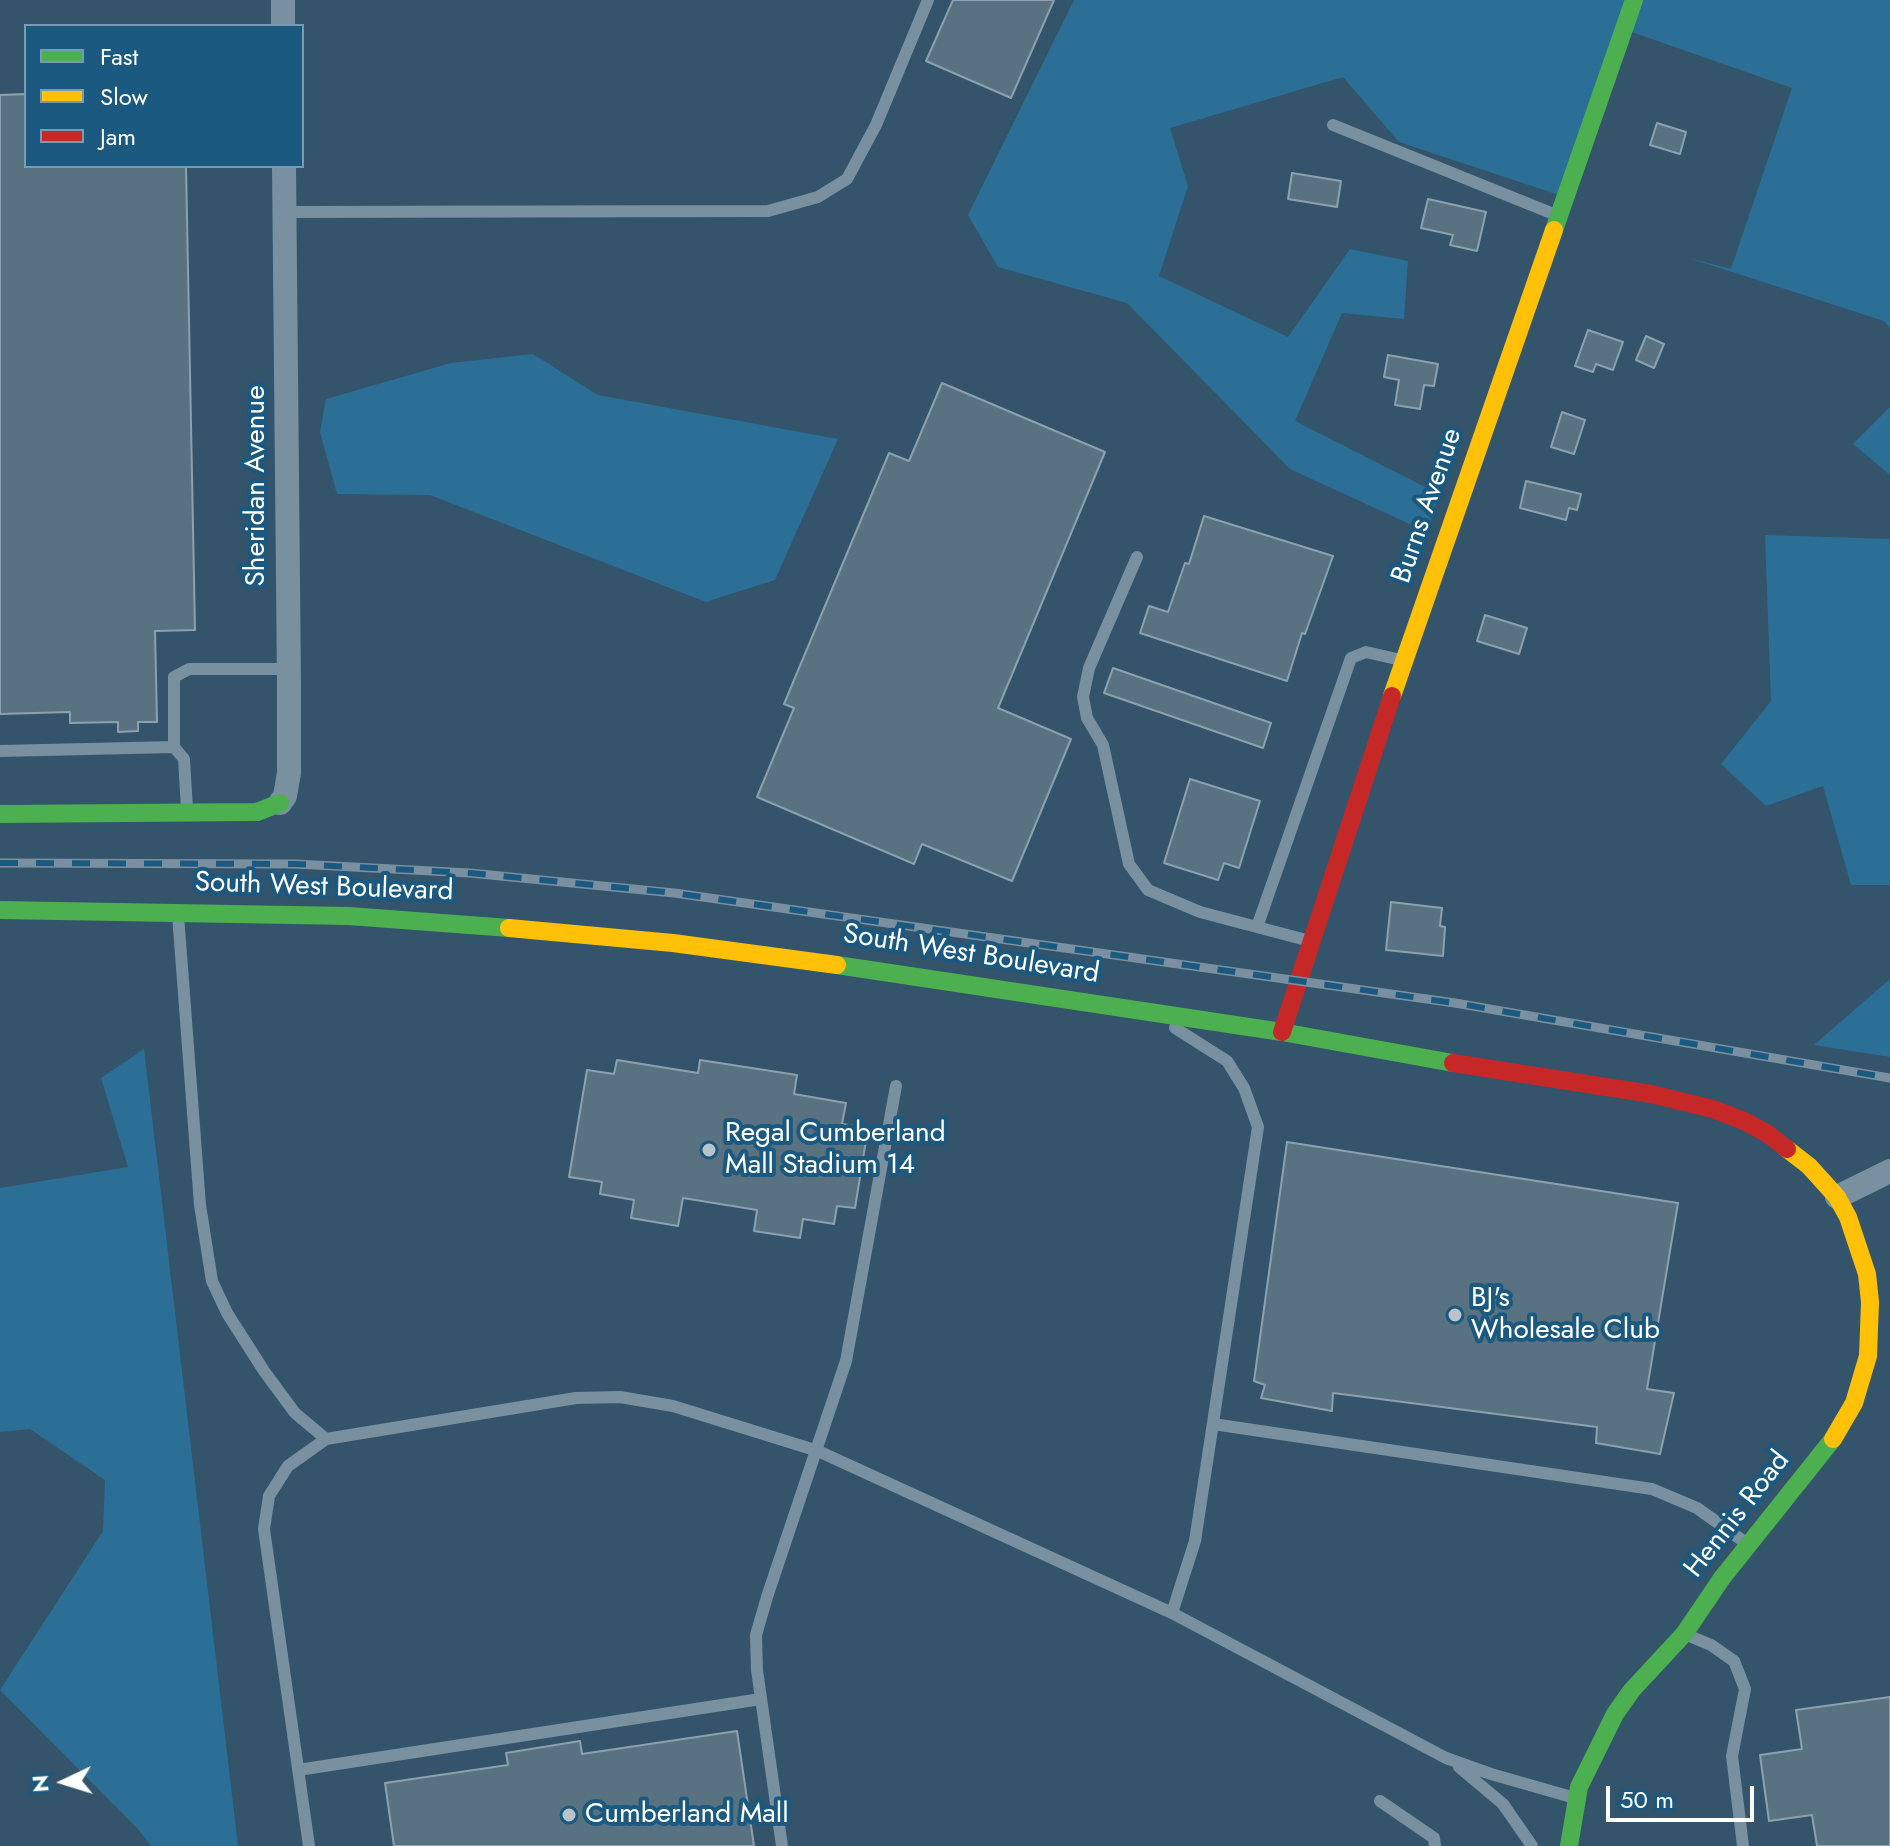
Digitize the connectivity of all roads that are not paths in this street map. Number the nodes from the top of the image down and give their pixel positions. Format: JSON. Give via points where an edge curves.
{"nodes":[{"id":1,"x":283,"y":0,"type":"edge"},
{"id":2,"x":928,"y":0,"type":"edge"},
{"id":3,"x":1634,"y":0,"type":"edge"},
{"id":4,"x":283,"y":24,"type":"edge"},
{"id":5,"x":1333,"y":125,"type":"dead end"},
{"id":6,"x":284,"y":168,"type":"edge"},
{"id":7,"x":284,"y":212,"type":"junction"},
{"id":8,"x":1559,"y":216,"type":"junction"},
{"id":9,"x":1137,"y":557,"type":"dead end"},
{"id":10,"x":1404,"y":660,"type":"junction"},
{"id":11,"x":289,"y":669,"type":"junction"},
{"id":12,"x":174,"y":747,"type":"junction"},
{"id":13,"x":0,"y":751,"type":"edge"},
{"id":14,"x":280,"y":803,"type":"joint"},
{"id":15,"x":187,"y":812,"type":"junction"},
{"id":16,"x":0,"y":814,"type":"edge"},
{"id":17,"x":0,"y":910,"type":"edge"},
{"id":18,"x":178,"y":913,"type":"junction"},
{"id":19,"x":1257,"y":927,"type":"junction"},
{"id":20,"x":1310,"y":941,"type":"junction"},
{"id":21,"x":1147,"y":1013,"type":"junction"},
{"id":22,"x":1282,"y":1032,"type":"junction"},
{"id":23,"x":896,"y":1086,"type":"dead end"},
{"id":24,"x":1890,"y":1171,"type":"edge"},
{"id":25,"x":1837,"y":1197,"type":"junction"},
{"id":26,"x":1213,"y":1424,"type":"junction"},
{"id":27,"x":326,"y":1439,"type":"junction"},
{"id":28,"x":818,"y":1451,"type":"junction"},
{"id":29,"x":1749,"y":1544,"type":"junction"},
{"id":30,"x":1172,"y":1613,"type":"junction"},
{"id":31,"x":1684,"y":1634,"type":"junction"},
{"id":32,"x":761,"y":1699,"type":"junction"},
{"id":33,"x":1451,"y":1760,"type":"junction"},
{"id":34,"x":298,"y":1770,"type":"junction"},
{"id":35,"x":1576,"y":1798,"type":"junction"},
{"id":36,"x":1380,"y":1801,"type":"dead end"},
{"id":37,"x":309,"y":1846,"type":"edge"},
{"id":38,"x":782,"y":1846,"type":"edge"},
{"id":39,"x":1435,"y":1846,"type":"edge"},
{"id":40,"x":1532,"y":1846,"type":"edge"},
{"id":41,"x":1569,"y":1846,"type":"edge"},
{"id":42,"x":1743,"y":1846,"type":"edge"}],
"edges":[{"from":1,"to":4,"type":"street"},
{"from":2,"to":7,"type":"lane","via":[[876,125],[847,179],[818,197],[768,211]]},
{"from":3,"to":8,"type":"street","name":"Burns Avenue"},
{"from":5,"to":8,"type":"lane"},
{"from":6,"to":7,"type":"street","name":"Sheridan Avenue"},
{"from":7,"to":11,"type":"street","name":"Sheridan Avenue"},
{"from":8,"to":10,"type":"street","name":"Burns Avenue"},
{"from":9,"to":19,"type":"lane","via":[[1089,668],[1083,697],[1087,718],[1103,745],[1129,864],[1148,890],[1200,912]]},
{"from":10,"to":19,"type":"lane","via":[[1366,652],[1351,658]]},
{"from":10,"to":20,"type":"street","name":"Burns Avenue"},
{"from":11,"to":12,"type":"lane","via":[[189,669],[174,677]]},
{"from":11,"to":14,"type":"street","name":"Sheridan Avenue","via":[[289,773]]},
{"from":12,"to":13,"type":"lane"},
{"from":12,"to":15,"type":"lane","via":[[184,759]]},
{"from":14,"to":15,"type":"street","via":[[257,812]]},
{"from":15,"to":16,"type":"street"},
{"from":17,"to":18,"type":"street","name":"South West Boulevard"},
{"from":18,"to":21,"type":"street","name":"South West Boulevard","via":[[417,920],[661,942]]},
{"from":18,"to":27,"type":"lane","via":[[200,1205],[212,1281],[264,1371],[295,1413]]},
{"from":19,"to":20,"type":"lane"},
{"from":20,"to":22,"type":"street","name":"Burns Avenue"},
{"from":21,"to":22,"type":"street","name":"South West Boulevard"},
{"from":21,"to":26,"type":"lane","via":[[1227,1061],[1258,1127]]},
{"from":22,"to":25,"type":"street","name":"South West Boulevard","via":[[1713,1109],[1768,1134],[1809,1166]]},
{"from":23,"to":28,"type":"lane","via":[[850,1346]]},
{"from":24,"to":25,"type":"street"},
{"from":25,"to":29,"type":"street","name":"Hennis Road","via":[[1867,1274],[1868,1356],[1854,1403],[1829,1445]]},
{"from":26,"to":29,"type":"lane","via":[[1652,1489],[1697,1508]]},
{"from":26,"to":30,"type":"lane","via":[[1195,1541]]},
{"from":27,"to":28,"type":"lane","via":[[576,1398],[620,1397],[673,1406]]},
{"from":27,"to":34,"type":"lane","via":[[288,1466],[269,1496],[264,1529]]},
{"from":28,"to":30,"type":"lane"},
{"from":28,"to":32,"type":"lane","via":[[756,1635]]},
{"from":29,"to":31,"type":"street","name":"Hennis Road"},
{"from":30,"to":33,"type":"lane"},
{"from":31,"to":35,"type":"street","name":"Hennis Road","via":[[1615,1714]]},
{"from":31,"to":42,"type":"lane","via":[[1734,1661],[1745,1689],[1732,1756]]},
{"from":32,"to":34,"type":"lane"},
{"from":32,"to":38,"type":"lane"},
{"from":33,"to":35,"type":"lane"},
{"from":33,"to":40,"type":"lane","via":[[1503,1804]]},
{"from":34,"to":37,"type":"lane"},
{"from":35,"to":41,"type":"street","name":"Hennis Road"},
{"from":36,"to":39,"type":"lane","via":[[1434,1838]]}]}
